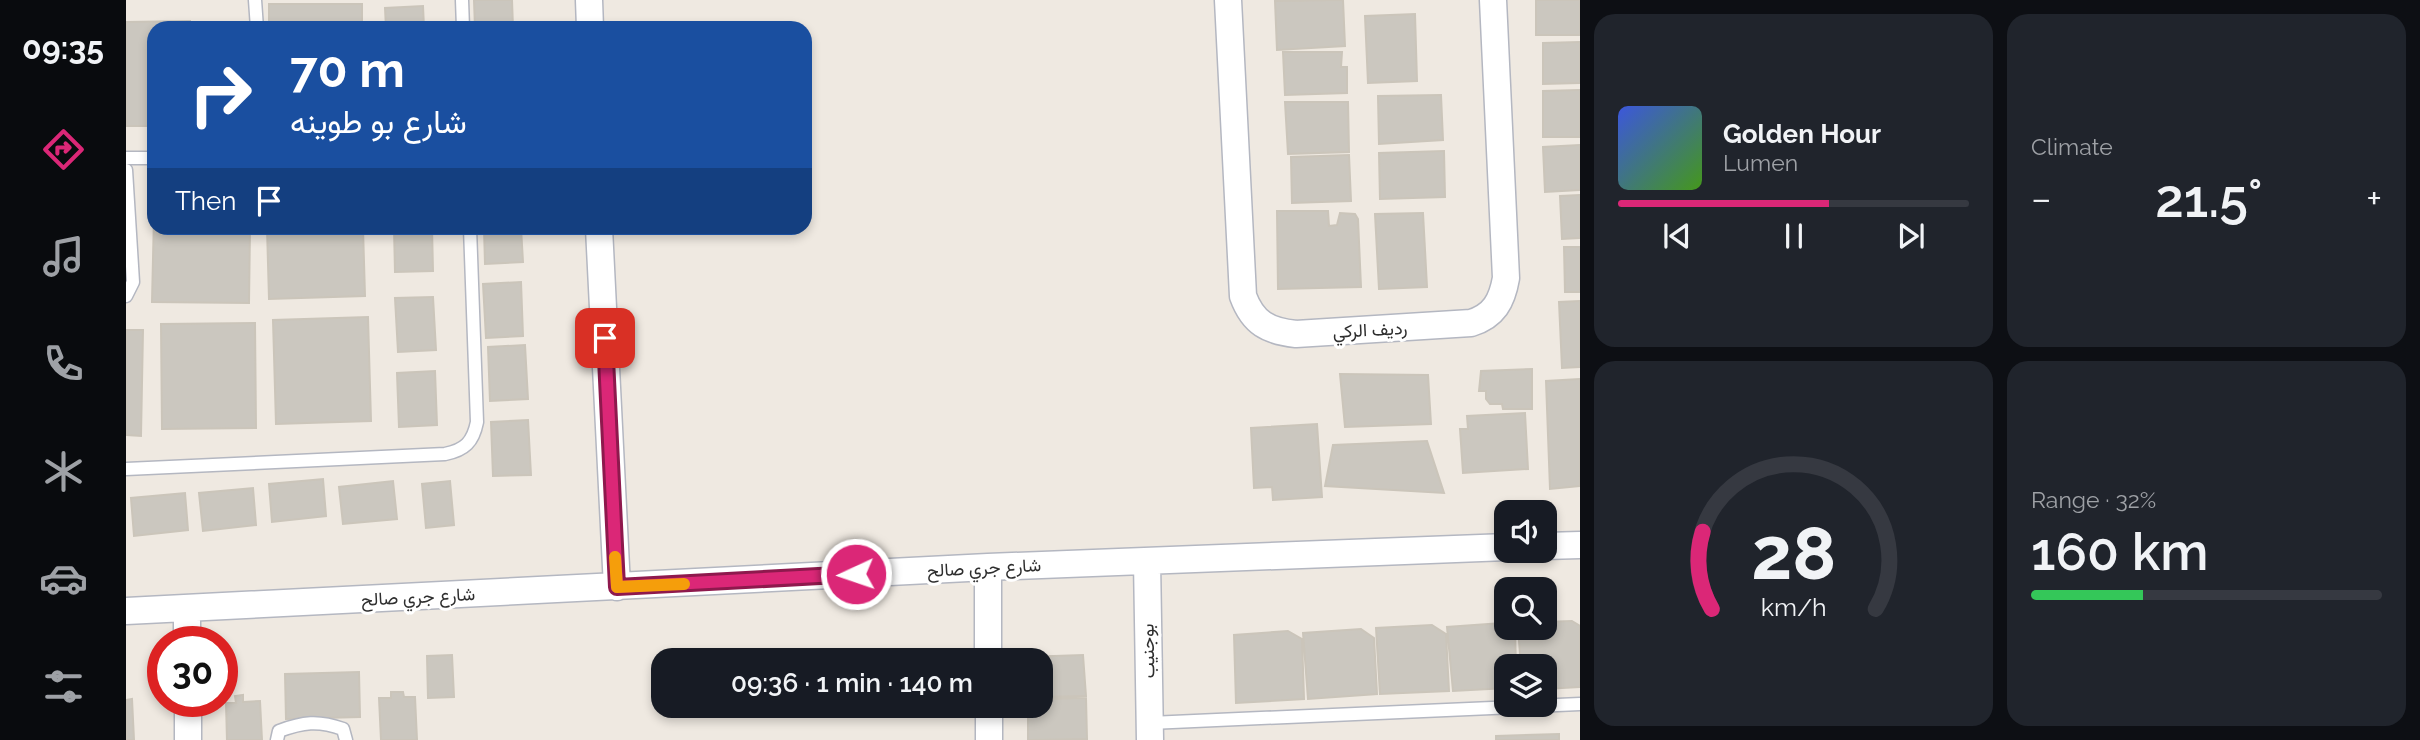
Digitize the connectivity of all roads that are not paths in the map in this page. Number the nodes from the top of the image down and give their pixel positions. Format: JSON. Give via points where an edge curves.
{"nodes":[{"id":1,"x":255,"y":0,"type":"edge"},
{"id":2,"x":462,"y":0,"type":"edge"},
{"id":3,"x":589,"y":0,"type":"edge"},
{"id":4,"x":1228,"y":0,"type":"edge"},
{"id":5,"x":1493,"y":0,"type":"edge"},
{"id":6,"x":256,"y":21,"type":"edge"},
{"id":7,"x":463,"y":21,"type":"edge"},
{"id":8,"x":590,"y":21,"type":"edge"},
{"id":9,"x":126,"y":158,"type":"edge"},
{"id":10,"x":147,"y":158,"type":"edge"},
{"id":11,"x":126,"y":170,"type":"edge"},
{"id":12,"x":470,"y":235,"type":"edge"},
{"id":13,"x":600,"y":235,"type":"edge"},
{"id":14,"x":126,"y":296,"type":"edge"},
{"id":15,"x":126,"y":469,"type":"edge"},
{"id":16,"x":1580,"y":545,"type":"edge"},
{"id":17,"x":1557,"y":546,"type":"edge"},
{"id":18,"x":1494,"y":548,"type":"edge"},
{"id":19,"x":1147,"y":561,"type":"junction"},
{"id":20,"x":988,"y":567,"type":"junction"},
{"id":21,"x":617,"y":587,"type":"junction"},
{"id":22,"x":187,"y":608,"type":"junction"},
{"id":23,"x":126,"y":611,"type":"edge"},
{"id":24,"x":187,"y":626,"type":"edge"},
{"id":25,"x":988,"y":648,"type":"edge"},
{"id":26,"x":1580,"y":704,"type":"edge"},
{"id":27,"x":188,"y":717,"type":"edge"},
{"id":28,"x":989,"y":718,"type":"edge"},
{"id":29,"x":1150,"y":732,"type":"edge"},
{"id":30,"x":188,"y":740,"type":"edge"},
{"id":31,"x":277,"y":740,"type":"edge"},
{"id":32,"x":346,"y":740,"type":"edge"},
{"id":33,"x":989,"y":740,"type":"edge"}],
"edges":[{"from":1,"to":6,"type":"lane"},
{"from":2,"to":7,"type":"lane"},
{"from":3,"to":8,"type":"street"},
{"from":4,"to":5,"type":"street","name":"رديف الركي","via":[[1243,296],[1249,312],[1262,324],[1276,332],[1296,334],[1471,323],[1495,309],[1506,278]]},
{"from":9,"to":10,"type":"lane"},
{"from":11,"to":14,"type":"lane","via":[[133,282]]},
{"from":12,"to":15,"type":"lane","via":[[477,422],[467,447],[445,454]]},
{"from":13,"to":21,"type":"street"},
{"from":16,"to":17,"type":"street"},
{"from":18,"to":19,"type":"street","name":"شارع جري صالح"},
{"from":19,"to":20,"type":"street","name":"شارع جري صالح"},
{"from":19,"to":29,"type":"street","name":"بوجنيب"},
{"from":20,"to":21,"type":"street","name":"شارع جري صالح"},
{"from":20,"to":25,"type":"street"},
{"from":21,"to":22,"type":"street","name":"شارع جري صالح"},
{"from":22,"to":23,"type":"street","name":"شارع جري صالح"},
{"from":22,"to":24,"type":"street"},
{"from":26,"to":29,"type":"lane"},
{"from":27,"to":30,"type":"street"},
{"from":28,"to":33,"type":"street"},
{"from":31,"to":32,"type":"lane","via":[[279,732],[296,725],[323,722],[343,729]]}]}
